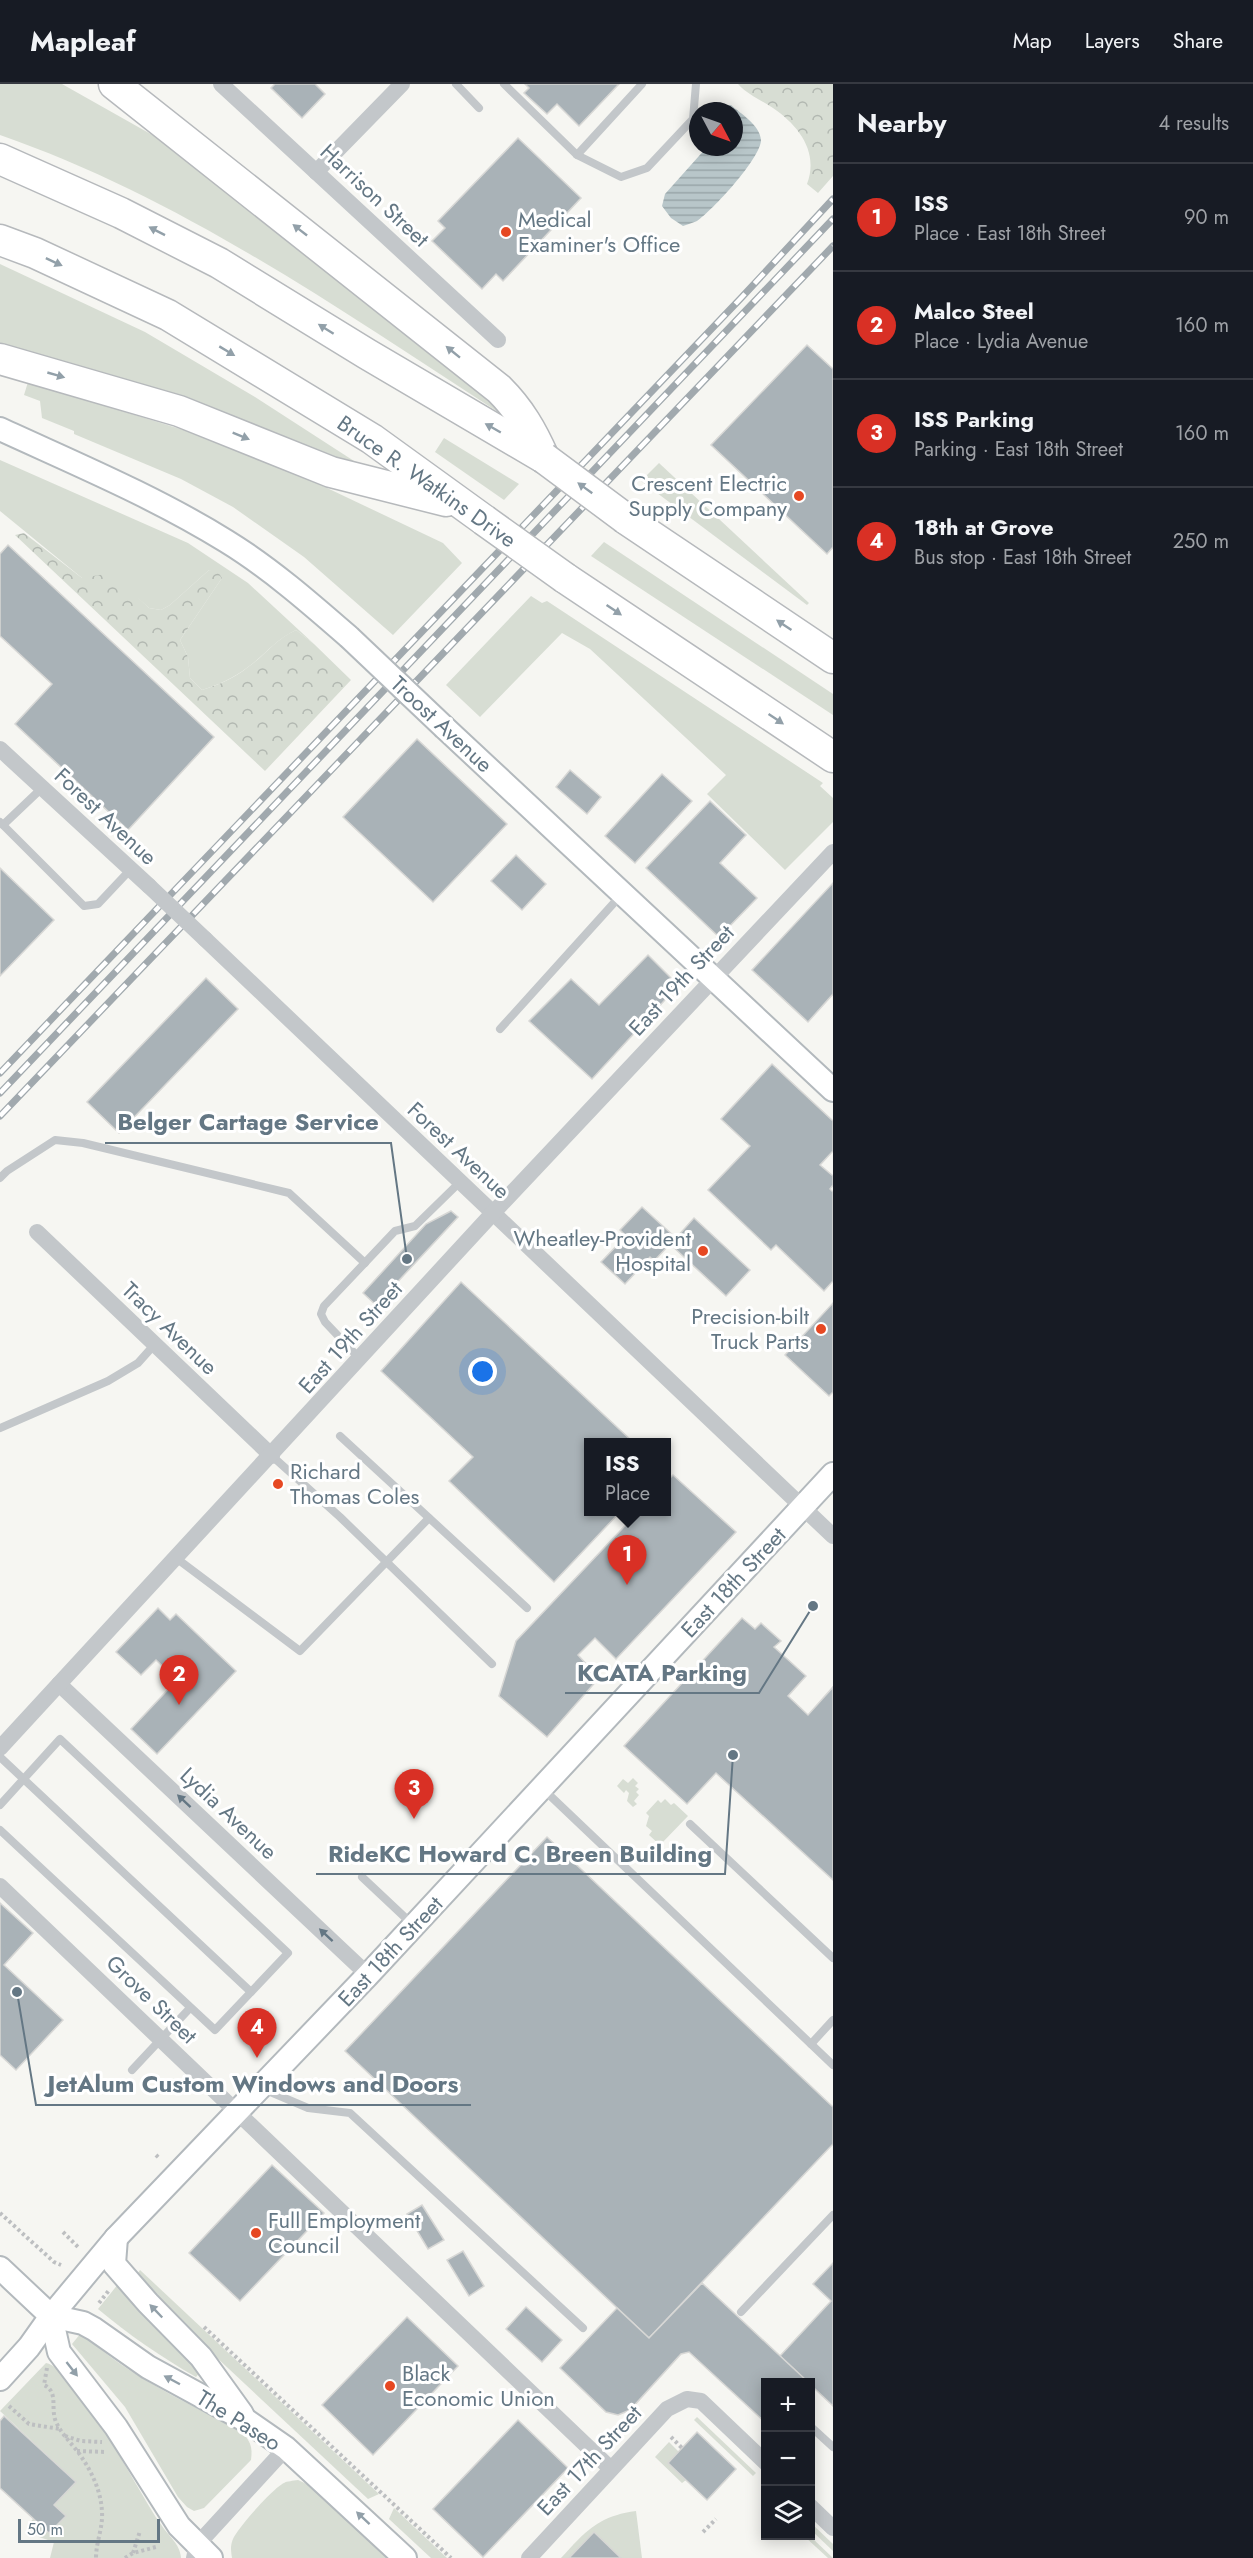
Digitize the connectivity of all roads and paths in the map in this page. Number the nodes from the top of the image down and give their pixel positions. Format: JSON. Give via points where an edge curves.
{"nodes":[{"id":1,"x":92,"y":84,"type":"edge"},
{"id":2,"x":114,"y":84,"type":"edge"},
{"id":3,"x":221,"y":84,"type":"edge"},
{"id":4,"x":402,"y":84,"type":"edge"},
{"id":5,"x":456,"y":84,"type":"edge"},
{"id":6,"x":504,"y":84,"type":"edge"},
{"id":7,"x":642,"y":84,"type":"edge"},
{"id":8,"x":696,"y":84,"type":"edge"},
{"id":9,"x":479,"y":108,"type":"dead end"},
{"id":10,"x":160,"y":122,"type":"junction"},
{"id":11,"x":577,"y":155,"type":"junction"},
{"id":12,"x":0,"y":159,"type":"edge"},
{"id":13,"x":316,"y":172,"type":"junction"},
{"id":14,"x":0,"y":240,"type":"edge"},
{"id":15,"x":498,"y":340,"type":"dead end"},
{"id":16,"x":0,"y":359,"type":"edge"},
{"id":17,"x":0,"y":429,"type":"edge"},
{"id":18,"x":544,"y":458,"type":"junction"},
{"id":19,"x":474,"y":513,"type":"junction"},
{"id":20,"x":833,"y":658,"type":"edge"},
{"id":21,"x":0,"y":749,"type":"edge"},
{"id":22,"x":833,"y":757,"type":"edge"},
{"id":23,"x":42,"y":788,"type":"junction"},
{"id":24,"x":2,"y":824,"type":"edge"},
{"id":25,"x":833,"y":852,"type":"edge"},
{"id":26,"x":130,"y":870,"type":"junction"},
{"id":27,"x":622,"y":894,"type":"junction"},
{"id":28,"x":713,"y":978,"type":"junction"},
{"id":29,"x":500,"y":1029,"type":"dead end"},
{"id":30,"x":833,"y":1090,"type":"edge"},
{"id":31,"x":0,"y":1178,"type":"edge"},
{"id":32,"x":460,"y":1182,"type":"junction"},
{"id":33,"x":493,"y":1214,"type":"junction"},
{"id":34,"x":37,"y":1232,"type":"dead end"},
{"id":35,"x":365,"y":1263,"type":"junction"},
{"id":36,"x":155,"y":1344,"type":"junction"},
{"id":37,"x":360,"y":1359,"type":"junction"},
{"id":38,"x":0,"y":1428,"type":"edge"},
{"id":39,"x":340,"y":1436,"type":"dead end"},
{"id":40,"x":272,"y":1456,"type":"junction"},
{"id":41,"x":833,"y":1474,"type":"edge"},
{"id":42,"x":802,"y":1508,"type":"junction"},
{"id":43,"x":429,"y":1518,"type":"junction"},
{"id":44,"x":833,"y":1536,"type":"edge"},
{"id":45,"x":176,"y":1558,"type":"junction"},
{"id":46,"x":385,"y":1563,"type":"junction"},
{"id":47,"x":527,"y":1608,"type":"dead end"},
{"id":48,"x":492,"y":1664,"type":"dead end"},
{"id":49,"x":59,"y":1684,"type":"junction"},
{"id":50,"x":0,"y":1748,"type":"edge"},
{"id":51,"x":0,"y":1756,"type":"edge"},
{"id":52,"x":24,"y":1779,"type":"junction"},
{"id":53,"x":542,"y":1788,"type":"junction"},
{"id":54,"x":0,"y":1805,"type":"edge"},
{"id":55,"x":690,"y":1824,"type":"dead end"},
{"id":56,"x":0,"y":1830,"type":"edge"},
{"id":57,"x":362,"y":1877,"type":"dead end"},
{"id":58,"x":0,"y":1886,"type":"edge"},
{"id":59,"x":414,"y":1926,"type":"junction"},
{"id":60,"x":831,"y":1954,"type":"edge"},
{"id":61,"x":368,"y":1975,"type":"junction"},
{"id":62,"x":251,"y":1992,"type":"junction"},
{"id":63,"x":190,"y":2008,"type":"junction"},
{"id":64,"x":833,"y":2020,"type":"edge"},
{"id":65,"x":161,"y":2039,"type":"junction"},
{"id":66,"x":811,"y":2044,"type":"junction"},
{"id":67,"x":833,"y":2065,"type":"edge"},
{"id":68,"x":132,"y":2070,"type":"dead end"},
{"id":69,"x":260,"y":2088,"type":"junction"},
{"id":70,"x":236,"y":2111,"type":"junction"},
{"id":71,"x":0,"y":2213,"type":"edge"},
{"id":72,"x":833,"y":2216,"type":"edge"},
{"id":73,"x":63,"y":2232,"type":"dead end"},
{"id":74,"x":116,"y":2238,"type":"junction"},
{"id":75,"x":78,"y":2247,"type":"dead end"},
{"id":76,"x":61,"y":2265,"type":"dead end"},
{"id":77,"x":0,"y":2268,"type":"edge"},
{"id":78,"x":741,"y":2312,"type":"dead end"},
{"id":79,"x":51,"y":2316,"type":"junction"},
{"id":80,"x":200,"y":2324,"type":"dead end"},
{"id":81,"x":583,"y":2328,"type":"dead end"},
{"id":82,"x":48,"y":2366,"type":"dead end"},
{"id":83,"x":0,"y":2379,"type":"edge"},
{"id":84,"x":9,"y":2406,"type":"dead end"},
{"id":85,"x":247,"y":2421,"type":"junction"},
{"id":86,"x":60,"y":2429,"type":"junction"},
{"id":87,"x":815,"y":2431,"type":"edge"},
{"id":88,"x":65,"y":2436,"type":"junction"},
{"id":89,"x":671,"y":2437,"type":"dead end"},
{"id":90,"x":102,"y":2442,"type":"dead end"},
{"id":91,"x":286,"y":2448,"type":"junction"},
{"id":92,"x":682,"y":2448,"type":"dead end"},
{"id":93,"x":833,"y":2448,"type":"edge"},
{"id":94,"x":77,"y":2451,"type":"junction"},
{"id":95,"x":106,"y":2452,"type":"dead end"},
{"id":96,"x":761,"y":2459,"type":"edge"},
{"id":97,"x":611,"y":2469,"type":"junction"},
{"id":98,"x":815,"y":2511,"type":"edge"},
{"id":99,"x":716,"y":2519,"type":"dead end"},
{"id":100,"x":833,"y":2528,"type":"edge"},
{"id":101,"x":140,"y":2530,"type":"dead end"},
{"id":102,"x":703,"y":2532,"type":"dead end"},
{"id":103,"x":156,"y":2547,"type":"dead end"},
{"id":104,"x":133,"y":2553,"type":"junction"},
{"id":105,"x":200,"y":2554,"type":"edge"},
{"id":106,"x":96,"y":2558,"type":"edge"},
{"id":107,"x":125,"y":2558,"type":"edge"},
{"id":108,"x":405,"y":2558,"type":"edge"},
{"id":109,"x":451,"y":2558,"type":"edge"},
{"id":110,"x":529,"y":2558,"type":"edge"}],
"edges":[{"from":1,"to":10,"type":"highway"},
{"from":2,"to":10,"type":"highway"},
{"from":3,"to":13,"type":"street","name":"Harrison Street"},
{"from":4,"to":13,"type":"street"},
{"from":5,"to":9,"type":"lane"},
{"from":6,"to":11,"type":"lane"},
{"from":7,"to":11,"type":"lane"},
{"from":8,"to":11,"type":"lane","via":[[693,118],[646,168],[621,177]]},
{"from":18,"to":10,"type":"highway","one_way":true,"via":[[532,430],[499,389]]},
{"from":18,"to":12,"type":"highway","one_way":true,"via":[[219,263],[121,213]]},
{"from":13,"to":15,"type":"street","name":"Harrison Street"},
{"from":14,"to":19,"type":"highway","name":"Bruce R. Watkins Drive","one_way":true,"via":[[168,315],[372,440]]},
{"from":16,"to":19,"type":"highway","one_way":true,"via":[[179,411],[331,472]]},
{"from":17,"to":27,"type":"main road","name":"Troost Avenue","bridge":true,"via":[[150,498],[227,541],[295,591]]},
{"from":20,"to":18,"type":"highway","one_way":true,"bridge":true,"via":[[626,519]]},
{"from":19,"to":22,"type":"highway","name":"Bruce R. Watkins Drive","one_way":true,"bridge":true},
{"from":21,"to":23,"type":"street","name":"Forest Avenue"},
{"from":23,"to":24,"type":"lane"},
{"from":23,"to":26,"type":"street","name":"Forest Avenue"},
{"from":24,"to":26,"type":"lane","via":[[84,906],[98,904]]},
{"from":25,"to":28,"type":"street","name":"East 19th Street"},
{"from":26,"to":32,"type":"street","name":"Forest Avenue","bridge":true},
{"from":27,"to":28,"type":"main road","name":"Troost Avenue"},
{"from":27,"to":29,"type":"lane"},
{"from":28,"to":30,"type":"main road","name":"Troost Avenue"},
{"from":28,"to":33,"type":"street","name":"East 19th Street"},
{"from":31,"to":35,"type":"lane","via":[[55,1140],[83,1143],[289,1193]]},
{"from":32,"to":33,"type":"street","name":"Forest Avenue"},
{"from":32,"to":35,"type":"lane","via":[[415,1226],[395,1231]]},
{"from":33,"to":37,"type":"street","name":"East 19th Street"},
{"from":33,"to":42,"type":"street","name":"Forest Avenue"},
{"from":34,"to":36,"type":"street","name":"Tracy Avenue"},
{"from":35,"to":37,"type":"lane","via":[[321,1314]]},
{"from":36,"to":38,"type":"lane","via":[[138,1363],[108,1381]]},
{"from":36,"to":40,"type":"street","name":"Tracy Avenue"},
{"from":37,"to":40,"type":"street","name":"East 19th Street"},
{"from":39,"to":43,"type":"lane"},
{"from":40,"to":45,"type":"street","name":"East 19th Street"},
{"from":40,"to":46,"type":"lane"},
{"from":41,"to":42,"type":"main road","name":"East 18th Street"},
{"from":42,"to":44,"type":"street","name":"Forest Avenue"},
{"from":42,"to":53,"type":"main road","name":"East 18th Street"},
{"from":43,"to":46,"type":"lane"},
{"from":43,"to":47,"type":"lane"},
{"from":45,"to":46,"type":"lane","via":[[300,1651]]},
{"from":45,"to":49,"type":"street","name":"East 19th Street"},
{"from":46,"to":48,"type":"lane"},
{"from":49,"to":50,"type":"street","name":"East 19th Street"},
{"from":61,"to":49,"type":"street","name":"Lydia Avenue","one_way":true},
{"from":51,"to":52,"type":"lane"},
{"from":52,"to":54,"type":"lane"},
{"from":52,"to":62,"type":"lane"},
{"from":52,"to":62,"type":"lane","via":[[60,1739],[288,1953]]},
{"from":53,"to":59,"type":"main road","name":"East 18th Street"},
{"from":53,"to":66,"type":"lane"},
{"from":55,"to":60,"type":"lane"},
{"from":56,"to":63,"type":"lane"},
{"from":57,"to":59,"type":"lane"},
{"from":58,"to":65,"type":"street","name":"Grove Street"},
{"from":59,"to":61,"type":"main road","name":"East 18th Street"},
{"from":61,"to":69,"type":"main road","name":"East 18th Street"},
{"from":62,"to":63,"type":"lane","via":[[215,2030]]},
{"from":63,"to":65,"type":"lane"},
{"from":64,"to":66,"type":"lane"},
{"from":65,"to":68,"type":"lane"},
{"from":65,"to":70,"type":"street","name":"Grove Street"},
{"from":66,"to":67,"type":"lane"},
{"from":69,"to":70,"type":"main road","name":"East 18th Street"},
{"from":69,"to":81,"type":"lane","via":[[308,2108],[350,2113]]},
{"from":70,"to":74,"type":"main road","name":"East 18th Street"},
{"from":70,"to":97,"type":"street","name":"Grove Street"},
{"from":71,"to":76,"type":"path"},
{"from":72,"to":78,"type":"lane"},
{"from":73,"to":75,"type":"path"},
{"from":74,"to":79,"type":"main road","name":"East 18th Street"},
{"from":85,"to":74,"type":"main road","one_way":true,"via":[[201,2357],[114,2264]]},
{"from":77,"to":79,"type":"main road"},
{"from":79,"to":83,"type":"main road","name":"East 18th Street"},
{"from":85,"to":79,"type":"main road","name":"The Paseo","one_way":true,"via":[[148,2367],[83,2322]]},
{"from":79,"to":105,"type":"main road","one_way":true,"via":[[59,2352],[116,2427]]},
{"from":80,"to":109,"type":"path"},
{"from":82,"to":86,"type":"path","via":[[44,2385],[52,2390],[53,2412]]},
{"from":84,"to":86,"type":"path","via":[[29,2424]]},
{"from":85,"to":91,"type":"main road","name":"The Paseo"},
{"from":86,"to":88,"type":"path"},
{"from":87,"to":93,"type":"lane"},
{"from":88,"to":90,"type":"path"},
{"from":88,"to":94,"type":"path"},
{"from":89,"to":92,"type":"path"},
{"from":91,"to":105,"type":"street"},
{"from":108,"to":91,"type":"main road","name":"The Paseo","one_way":true},
{"from":94,"to":95,"type":"path"},
{"from":94,"to":106,"type":"path","via":[[101,2500]]},
{"from":96,"to":97,"type":"street","name":"East 17th Street","via":[[701,2401],[687,2399],[667,2409]]},
{"from":97,"to":110,"type":"street","name":"East 17th Street"},
{"from":98,"to":100,"type":"street"},
{"from":99,"to":102,"type":"path"},
{"from":101,"to":104,"type":"path"},
{"from":103,"to":104,"type":"path"},
{"from":104,"to":107,"type":"path"}]}
